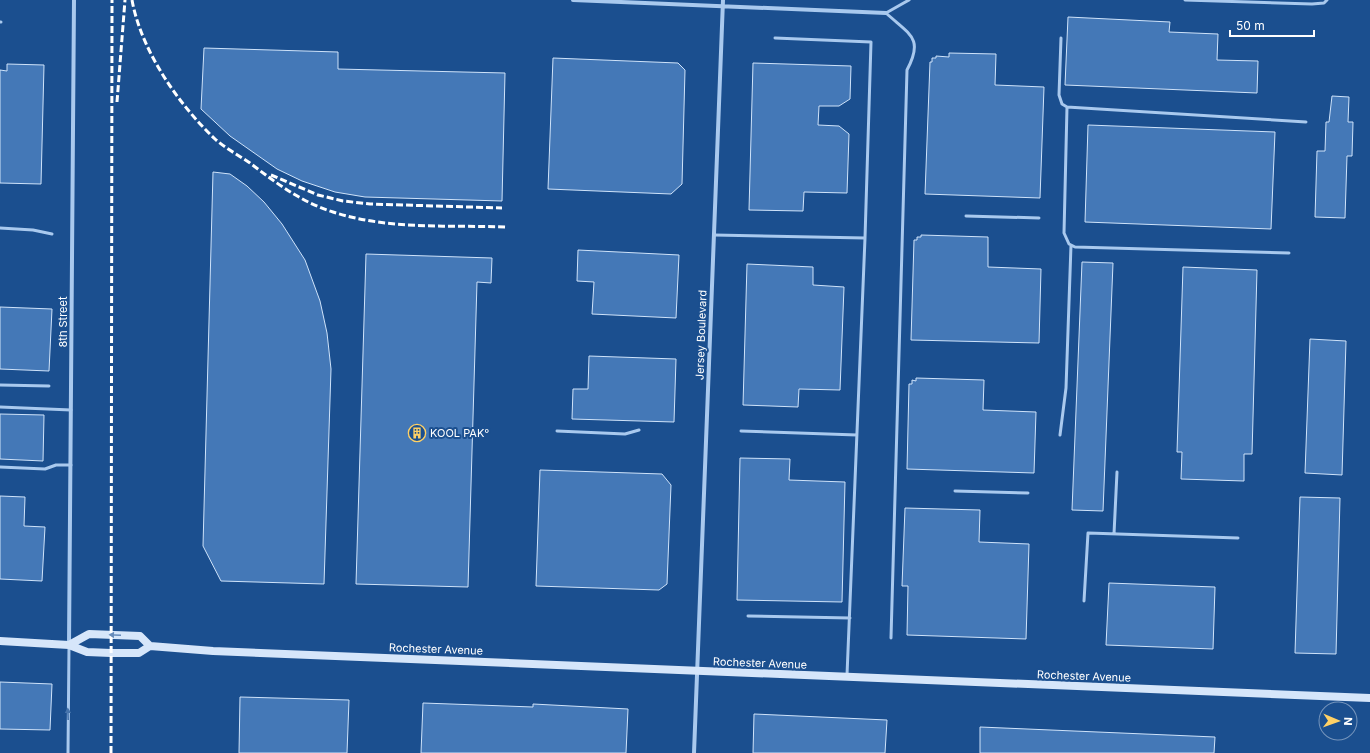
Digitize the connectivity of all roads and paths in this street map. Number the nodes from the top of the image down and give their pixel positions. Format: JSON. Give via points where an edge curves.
{"nodes":[{"id":1,"x":74,"y":0,"type":"edge"},
{"id":2,"x":573,"y":0,"type":"edge"},
{"id":3,"x":723,"y":0,"type":"edge"},
{"id":4,"x":909,"y":0,"type":"edge"},
{"id":5,"x":1186,"y":0,"type":"edge"},
{"id":6,"x":1327,"y":0,"type":"edge"},
{"id":7,"x":723,"y":6,"type":"junction"},
{"id":8,"x":886,"y":13,"type":"junction"},
{"id":9,"x":774,"y":38,"type":"dead end"},
{"id":10,"x":1061,"y":38,"type":"dead end"},
{"id":11,"x":1067,"y":107,"type":"junction"},
{"id":12,"x":1306,"y":122,"type":"dead end"},
{"id":13,"x":966,"y":216,"type":"dead end"},
{"id":14,"x":1039,"y":218,"type":"dead end"},
{"id":15,"x":0,"y":228,"type":"edge"},
{"id":16,"x":52,"y":234,"type":"dead end"},
{"id":17,"x":714,"y":235,"type":"junction"},
{"id":18,"x":865,"y":238,"type":"junction"},
{"id":19,"x":1071,"y":245,"type":"junction"},
{"id":20,"x":1289,"y":253,"type":"dead end"},
{"id":21,"x":0,"y":385,"type":"edge"},
{"id":22,"x":49,"y":386,"type":"dead end"},
{"id":23,"x":0,"y":407,"type":"edge"},
{"id":24,"x":71,"y":410,"type":"junction"},
{"id":25,"x":640,"y":430,"type":"dead end"},
{"id":26,"x":557,"y":431,"type":"dead end"},
{"id":27,"x":741,"y":431,"type":"dead end"},
{"id":28,"x":857,"y":435,"type":"junction"},
{"id":29,"x":1060,"y":435,"type":"dead end"},
{"id":30,"x":71,"y":464,"type":"junction"},
{"id":31,"x":0,"y":467,"type":"edge"},
{"id":32,"x":1117,"y":472,"type":"dead end"},
{"id":33,"x":955,"y":491,"type":"dead end"},
{"id":34,"x":1028,"y":493,"type":"dead end"},
{"id":35,"x":1114,"y":534,"type":"junction"},
{"id":36,"x":1238,"y":538,"type":"dead end"},
{"id":37,"x":1084,"y":601,"type":"dead end"},
{"id":38,"x":748,"y":616,"type":"dead end"},
{"id":39,"x":850,"y":618,"type":"junction"},
{"id":40,"x":891,"y":638,"type":"dead end"},
{"id":41,"x":0,"y":641,"type":"edge"},
{"id":42,"x":69,"y":645,"type":"junction"},
{"id":43,"x":150,"y":646,"type":"junction"},
{"id":44,"x":697,"y":671,"type":"junction"},
{"id":45,"x":846,"y":677,"type":"junction"},
{"id":46,"x":1370,"y":698,"type":"edge"},
{"id":47,"x":68,"y":753,"type":"edge"},
{"id":48,"x":694,"y":753,"type":"edge"}],
"edges":[{"from":1,"to":24,"type":"street","name":"8th Street"},
{"from":2,"to":7,"type":"street"},
{"from":3,"to":7,"type":"street","name":"Jersey Boulevard"},
{"from":4,"to":8,"type":"lane"},
{"from":5,"to":6,"type":"lane","via":[[1312,4],[1324,3]]},
{"from":7,"to":8,"type":"street"},
{"from":7,"to":17,"type":"street","name":"Jersey Boulevard"},
{"from":8,"to":40,"type":"lane","via":[[910,35],[916,46],[915,55],[907,70]]},
{"from":9,"to":18,"type":"lane","via":[[871,42]]},
{"from":10,"to":11,"type":"lane","via":[[1059,95],[1062,104]]},
{"from":11,"to":12,"type":"lane"},
{"from":11,"to":19,"type":"lane","via":[[1064,233]]},
{"from":13,"to":14,"type":"lane"},
{"from":15,"to":16,"type":"lane"},
{"from":17,"to":18,"type":"lane"},
{"from":17,"to":44,"type":"street","name":"Jersey Boulevard"},
{"from":18,"to":28,"type":"lane"},
{"from":19,"to":20,"type":"lane"},
{"from":19,"to":29,"type":"lane","via":[[1066,388]]},
{"from":21,"to":22,"type":"lane"},
{"from":23,"to":24,"type":"lane"},
{"from":24,"to":30,"type":"street","name":"8th Street"},
{"from":25,"to":26,"type":"lane","via":[[625,434]]},
{"from":27,"to":28,"type":"lane"},
{"from":28,"to":39,"type":"lane"},
{"from":30,"to":31,"type":"lane","via":[[45,469]]},
{"from":30,"to":42,"type":"street","name":"8th Street"},
{"from":32,"to":35,"type":"lane"},
{"from":33,"to":34,"type":"lane"},
{"from":35,"to":36,"type":"lane"},
{"from":35,"to":37,"type":"lane","via":[[1088,533]]},
{"from":38,"to":39,"type":"lane"},
{"from":39,"to":45,"type":"lane"},
{"from":41,"to":42,"type":"main road","name":"Rochester Avenue"},
{"from":42,"to":43,"type":"main road","name":"Rochester Avenue","via":[[88,652],[111,653],[139,653]]},
{"from":43,"to":42,"type":"main road","name":"Rochester Avenue","one_way":true,"via":[[140,636],[89,634]]},
{"from":47,"to":42,"type":"lane","one_way":true},
{"from":43,"to":44,"type":"main road","name":"Rochester Avenue","via":[[213,651]]},
{"from":44,"to":45,"type":"main road","name":"Rochester Avenue"},
{"from":44,"to":48,"type":"street","name":"Jersey Boulevard"},
{"from":45,"to":46,"type":"main road","name":"Rochester Avenue"}]}
